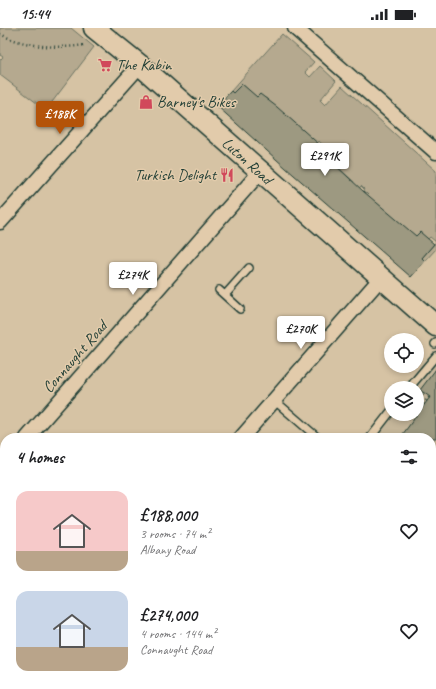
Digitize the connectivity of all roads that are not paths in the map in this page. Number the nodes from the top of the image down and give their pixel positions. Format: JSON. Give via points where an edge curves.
{"nodes":[{"id":1,"x":295,"y":28,"type":"edge"},
{"id":2,"x":92,"y":36,"type":"edge"},
{"id":3,"x":140,"y":65,"type":"junction"},
{"id":4,"x":436,"y":152,"type":"edge"},
{"id":5,"x":260,"y":172,"type":"junction"},
{"id":6,"x":0,"y":222,"type":"edge"},
{"id":7,"x":249,"y":268,"type":"dead end"},
{"id":8,"x":380,"y":278,"type":"junction"},
{"id":9,"x":240,"y":309,"type":"dead end"},
{"id":10,"x":436,"y":338,"type":"edge"},
{"id":11,"x":436,"y":356,"type":"edge"},
{"id":12,"x":415,"y":381,"type":"edge"},
{"id":13,"x":274,"y":400,"type":"junction"},
{"id":14,"x":384,"y":420,"type":"edge"},
{"id":15,"x":31,"y":433,"type":"edge"},
{"id":16,"x":245,"y":433,"type":"edge"},
{"id":17,"x":312,"y":433,"type":"edge"},
{"id":18,"x":374,"y":433,"type":"edge"}],
"edges":[{"from":1,"to":4,"type":"street"},
{"from":2,"to":3,"type":"street","name":"Luton Road"},
{"from":3,"to":5,"type":"street","name":"Luton Road"},
{"from":3,"to":6,"type":"street"},
{"from":5,"to":8,"type":"street","name":"Luton Road"},
{"from":5,"to":15,"type":"street","name":"Connaught Road"},
{"from":7,"to":9,"type":"lane","via":[[222,293]]},
{"from":8,"to":10,"type":"street","name":"Luton Road"},
{"from":8,"to":13,"type":"street"},
{"from":11,"to":12,"type":"lane"},
{"from":13,"to":16,"type":"street"},
{"from":13,"to":17,"type":"lane"},
{"from":14,"to":18,"type":"lane"}]}
